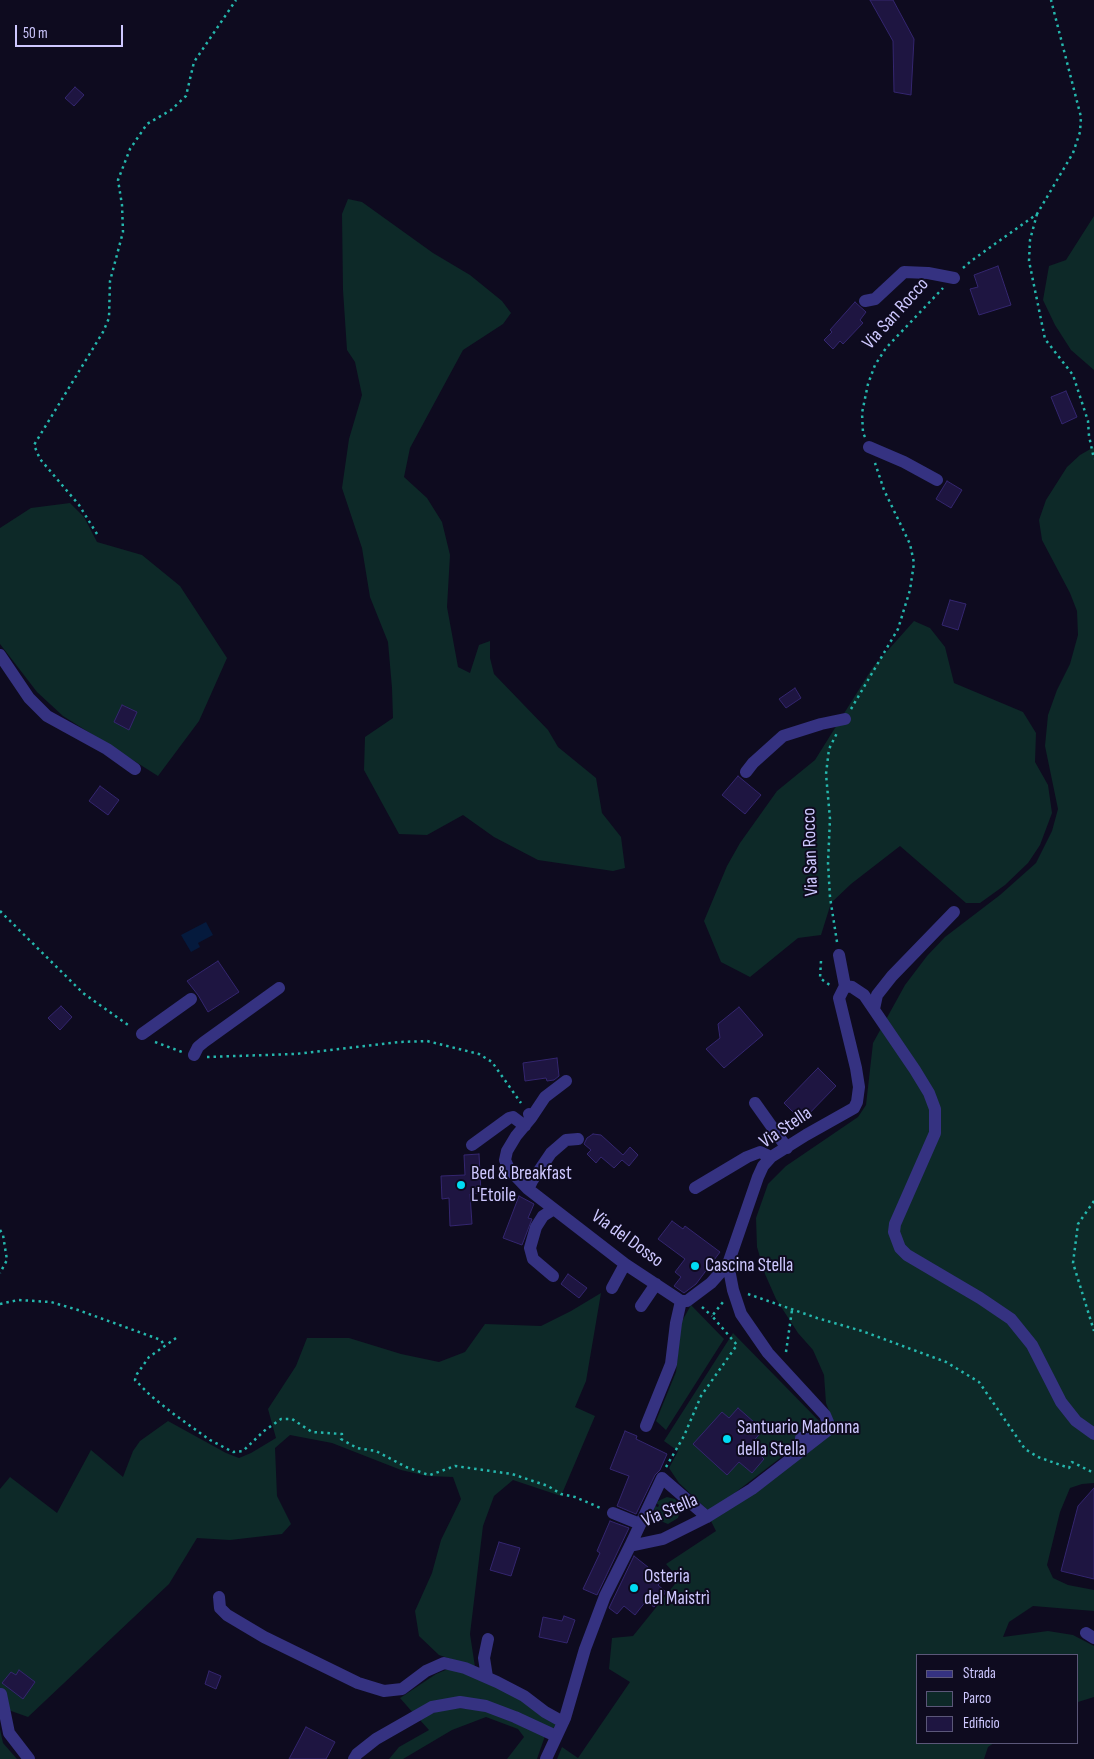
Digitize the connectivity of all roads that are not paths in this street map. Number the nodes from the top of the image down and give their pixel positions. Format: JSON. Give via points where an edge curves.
{"nodes":[{"id":1,"x":954,"y":278,"type":"road end"},
{"id":2,"x":865,"y":301,"type":"dead end"},
{"id":3,"x":869,"y":447,"type":"road end"},
{"id":4,"x":938,"y":480,"type":"dead end"},
{"id":5,"x":0,"y":655,"type":"edge"},
{"id":6,"x":846,"y":717,"type":"road end"},
{"id":7,"x":135,"y":769,"type":"dead end"},
{"id":8,"x":746,"y":772,"type":"dead end"},
{"id":9,"x":954,"y":912,"type":"dead end"},
{"id":10,"x":839,"y":955,"type":"road end"},
{"id":11,"x":845,"y":986,"type":"junction"},
{"id":12,"x":279,"y":988,"type":"dead end"},
{"id":13,"x":191,"y":1000,"type":"dead end"},
{"id":14,"x":874,"y":1009,"type":"junction"},
{"id":15,"x":142,"y":1034,"type":"road end"},
{"id":16,"x":194,"y":1054,"type":"road end"},
{"id":17,"x":566,"y":1081,"type":"dead end"},
{"id":18,"x":755,"y":1103,"type":"dead end"},
{"id":19,"x":528,"y":1119,"type":"junction"},
{"id":20,"x":578,"y":1139,"type":"dead end"},
{"id":21,"x":472,"y":1144,"type":"dead end"},
{"id":22,"x":787,"y":1148,"type":"junction"},
{"id":23,"x":771,"y":1157,"type":"junction"},
{"id":24,"x":694,"y":1188,"type":"dead end"},
{"id":25,"x":528,"y":1189,"type":"junction"},
{"id":26,"x":554,"y":1209,"type":"junction"},
{"id":27,"x":625,"y":1264,"type":"junction"},
{"id":28,"x":728,"y":1264,"type":"junction"},
{"id":29,"x":553,"y":1276,"type":"dead end"},
{"id":30,"x":656,"y":1284,"type":"junction"},
{"id":31,"x":612,"y":1288,"type":"dead end"},
{"id":32,"x":681,"y":1301,"type":"junction"},
{"id":33,"x":641,"y":1306,"type":"dead end"},
{"id":34,"x":646,"y":1426,"type":"dead end"},
{"id":35,"x":826,"y":1431,"type":"junction"},
{"id":36,"x":1094,"y":1434,"type":"edge"},
{"id":37,"x":801,"y":1438,"type":"dead end"},
{"id":38,"x":608,"y":1511,"type":"road end"},
{"id":39,"x":707,"y":1517,"type":"junction"},
{"id":40,"x":640,"y":1524,"type":"junction"},
{"id":41,"x":630,"y":1546,"type":"junction"},
{"id":42,"x":219,"y":1597,"type":"dead end"},
{"id":43,"x":488,"y":1639,"type":"dead end"},
{"id":44,"x":487,"y":1677,"type":"junction"},
{"id":45,"x":1,"y":1694,"type":"dead end"},
{"id":46,"x":563,"y":1722,"type":"junction"},
{"id":47,"x":556,"y":1736,"type":"junction"},
{"id":48,"x":29,"y":1759,"type":"edge"},
{"id":49,"x":354,"y":1759,"type":"edge"},
{"id":50,"x":546,"y":1759,"type":"edge"}],
"edges":[{"from":1,"to":2,"type":"street","via":[[904,272],[876,299]]},
{"from":3,"to":4,"type":"street"},
{"from":5,"to":7,"type":"street","via":[[29,698],[47,716],[107,749]]},
{"from":6,"to":8,"type":"street","via":[[783,736]]},
{"from":9,"to":14,"type":"street","via":[[876,995]]},
{"from":10,"to":11,"type":"street"},
{"from":11,"to":14,"type":"street","via":[[864,995]]},
{"from":11,"to":22,"type":"street","name":"Via Stella","via":[[840,998],[856,1068],[857,1102],[854,1108]]},
{"from":12,"to":16,"type":"street","via":[[204,1042]]},
{"from":13,"to":15,"type":"street"},
{"from":14,"to":36,"type":"street","via":[[915,1070],[935,1109],[935,1133],[895,1224],[894,1232],[900,1248],[1011,1319],[1032,1345],[1061,1402],[1076,1421]]},
{"from":17,"to":19,"type":"street","via":[[545,1097]]},
{"from":18,"to":22,"type":"street"},
{"from":19,"to":21,"type":"street","via":[[508,1118]]},
{"from":19,"to":25,"type":"street","name":"Via del Dosso","via":[[507,1151],[505,1160]]},
{"from":20,"to":25,"type":"street","via":[[566,1140],[551,1153]]},
{"from":22,"to":23,"type":"street","name":"Via Stella"},
{"from":23,"to":24,"type":"street","via":[[760,1152],[752,1155]]},
{"from":23,"to":28,"type":"street","name":"Via Stella","via":[[758,1177]]},
{"from":25,"to":26,"type":"street","name":"Via del Dosso"},
{"from":26,"to":27,"type":"street","name":"Via del Dosso"},
{"from":26,"to":29,"type":"street","via":[[543,1216],[530,1248],[533,1258]]},
{"from":27,"to":30,"type":"street","name":"Via del Dosso"},
{"from":27,"to":31,"type":"street"},
{"from":28,"to":32,"type":"street","via":[[711,1283],[687,1301]]},
{"from":28,"to":35,"type":"street","name":"Via Stella","via":[[741,1314],[768,1353],[825,1415],[829,1425]]},
{"from":30,"to":32,"type":"street","name":"Via del Dosso"},
{"from":30,"to":33,"type":"street"},
{"from":32,"to":34,"type":"street","via":[[671,1364]]},
{"from":35,"to":37,"type":"street"},
{"from":35,"to":39,"type":"street","name":"Via Stella","via":[[752,1489]]},
{"from":38,"to":40,"type":"street"},
{"from":39,"to":40,"type":"street","via":[[662,1478]]},
{"from":39,"to":41,"type":"street","name":"Via Stella","via":[[663,1539]]},
{"from":40,"to":41,"type":"street"},
{"from":41,"to":46,"type":"street","name":"Via Stella","via":[[595,1622]]},
{"from":42,"to":44,"type":"street","via":[[220,1608],[227,1615],[264,1637],[349,1679],[384,1691],[402,1689],[426,1671],[444,1663]]},
{"from":43,"to":44,"type":"street","via":[[484,1658]]},
{"from":44,"to":46,"type":"street","via":[[524,1696]]},
{"from":45,"to":48,"type":"street","via":[[10,1732]]},
{"from":46,"to":47,"type":"street","name":"Via Stella"},
{"from":47,"to":49,"type":"street","via":[[486,1706],[460,1702],[432,1707],[376,1739]]},
{"from":47,"to":50,"type":"street","name":"Via Stella"}]}
